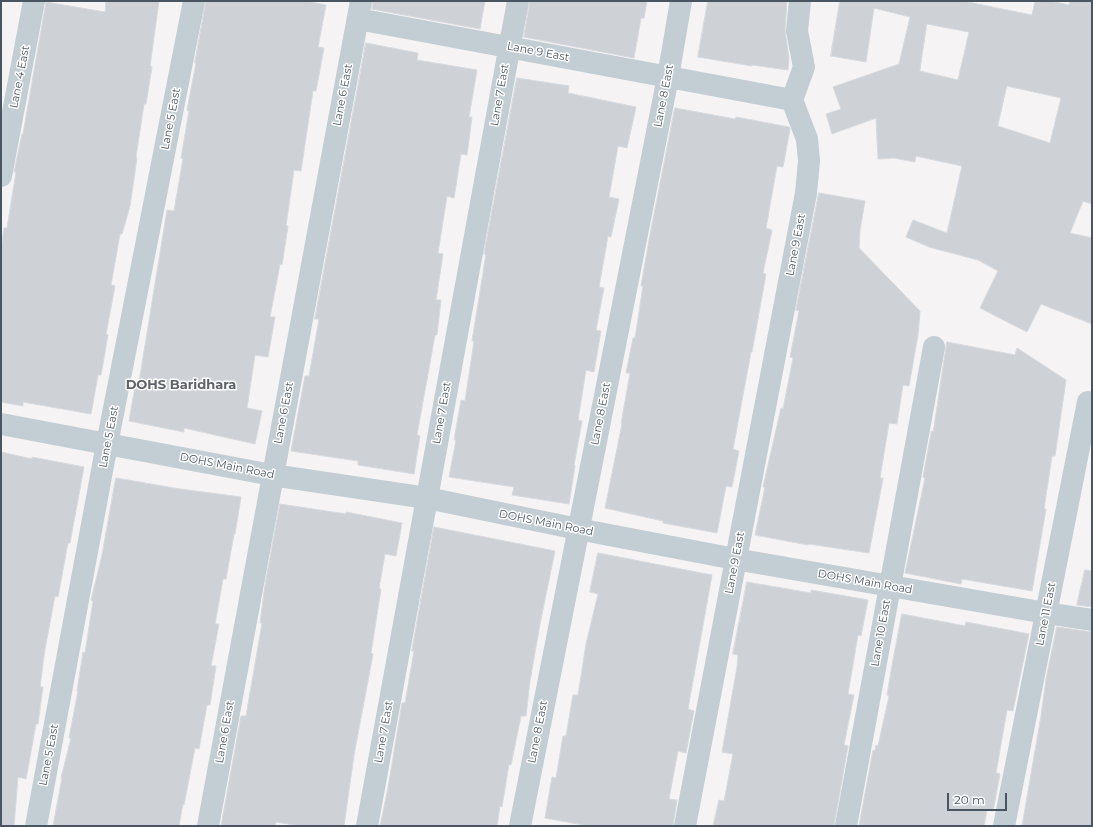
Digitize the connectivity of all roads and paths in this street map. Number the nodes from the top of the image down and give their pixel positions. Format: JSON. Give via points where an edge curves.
{"nodes":[{"id":1,"x":34,"y":1,"type":"edge"},
{"id":2,"x":194,"y":1,"type":"edge"},
{"id":3,"x":518,"y":1,"type":"edge"},
{"id":4,"x":681,"y":1,"type":"edge"},
{"id":5,"x":800,"y":1,"type":"edge"},
{"id":6,"x":359,"y":10,"type":"edge"},
{"id":7,"x":509,"y":47,"type":"junction"},
{"id":8,"x":668,"y":77,"type":"junction"},
{"id":9,"x":792,"y":100,"type":"junction"},
{"id":10,"x":1,"y":176,"type":"edge"},
{"id":11,"x":934,"y":347,"type":"dead end"},
{"id":12,"x":1088,"y":402,"type":"dead end"},
{"id":13,"x":1,"y":424,"type":"edge"},
{"id":14,"x":107,"y":444,"type":"junction"},
{"id":15,"x":272,"y":475,"type":"junction"},
{"id":16,"x":427,"y":498,"type":"junction"},
{"id":17,"x":578,"y":529,"type":"junction"},
{"id":18,"x":735,"y":559,"type":"junction"},
{"id":19,"x":890,"y":586,"type":"junction"},
{"id":20,"x":1046,"y":613,"type":"junction"},
{"id":21,"x":1092,"y":620,"type":"edge"},
{"id":22,"x":36,"y":826,"type":"edge"},
{"id":23,"x":208,"y":826,"type":"edge"},
{"id":24,"x":367,"y":826,"type":"edge"},
{"id":25,"x":520,"y":826,"type":"edge"},
{"id":26,"x":686,"y":826,"type":"edge"},
{"id":27,"x":846,"y":826,"type":"edge"},
{"id":28,"x":1004,"y":826,"type":"edge"}],
"edges":[{"from":1,"to":10,"type":"street","name":"Lane 4 East"},
{"from":2,"to":14,"type":"street","name":"Lane 5 East"},
{"from":3,"to":7,"type":"street","name":"Lane 7 East"},
{"from":4,"to":8,"type":"street","name":"Lane 8 East"},
{"from":5,"to":9,"type":"street","via":[[797,31],[804,67]]},
{"from":6,"to":7,"type":"street","name":"Lane 9 East"},
{"from":6,"to":15,"type":"street","name":"Lane 6 East"},
{"from":7,"to":8,"type":"street","name":"Lane 9 East"},
{"from":7,"to":16,"type":"street","name":"Lane 7 East"},
{"from":8,"to":9,"type":"street","name":"Lane 9 East"},
{"from":8,"to":17,"type":"street","name":"Lane 8 East"},
{"from":9,"to":18,"type":"street","name":"Lane 9 East","via":[[807,139],[809,161],[806,193]]},
{"from":11,"to":19,"type":"street","name":"Lane 10 East"},
{"from":12,"to":20,"type":"street","name":"Lane 11 East"},
{"from":13,"to":14,"type":"street","name":"DOHS Main Road"},
{"from":14,"to":15,"type":"street","name":"DOHS Main Road"},
{"from":14,"to":22,"type":"street","name":"Lane 5 East"},
{"from":15,"to":16,"type":"street","name":"DOHS Main Road"},
{"from":15,"to":23,"type":"street","name":"Lane 6 East"},
{"from":16,"to":17,"type":"street","name":"DOHS Main Road"},
{"from":16,"to":24,"type":"street","name":"Lane 7 East"},
{"from":17,"to":18,"type":"street","name":"DOHS Main Road"},
{"from":17,"to":25,"type":"street","name":"Lane 8 East"},
{"from":18,"to":19,"type":"street","name":"DOHS Main Road"},
{"from":18,"to":26,"type":"street","name":"Lane 9 East"},
{"from":19,"to":20,"type":"street","name":"DOHS Main Road"},
{"from":19,"to":27,"type":"street","name":"Lane 10 East"},
{"from":20,"to":21,"type":"street","name":"DOHS Main Road"},
{"from":20,"to":28,"type":"street","name":"Lane 11 East"}]}
